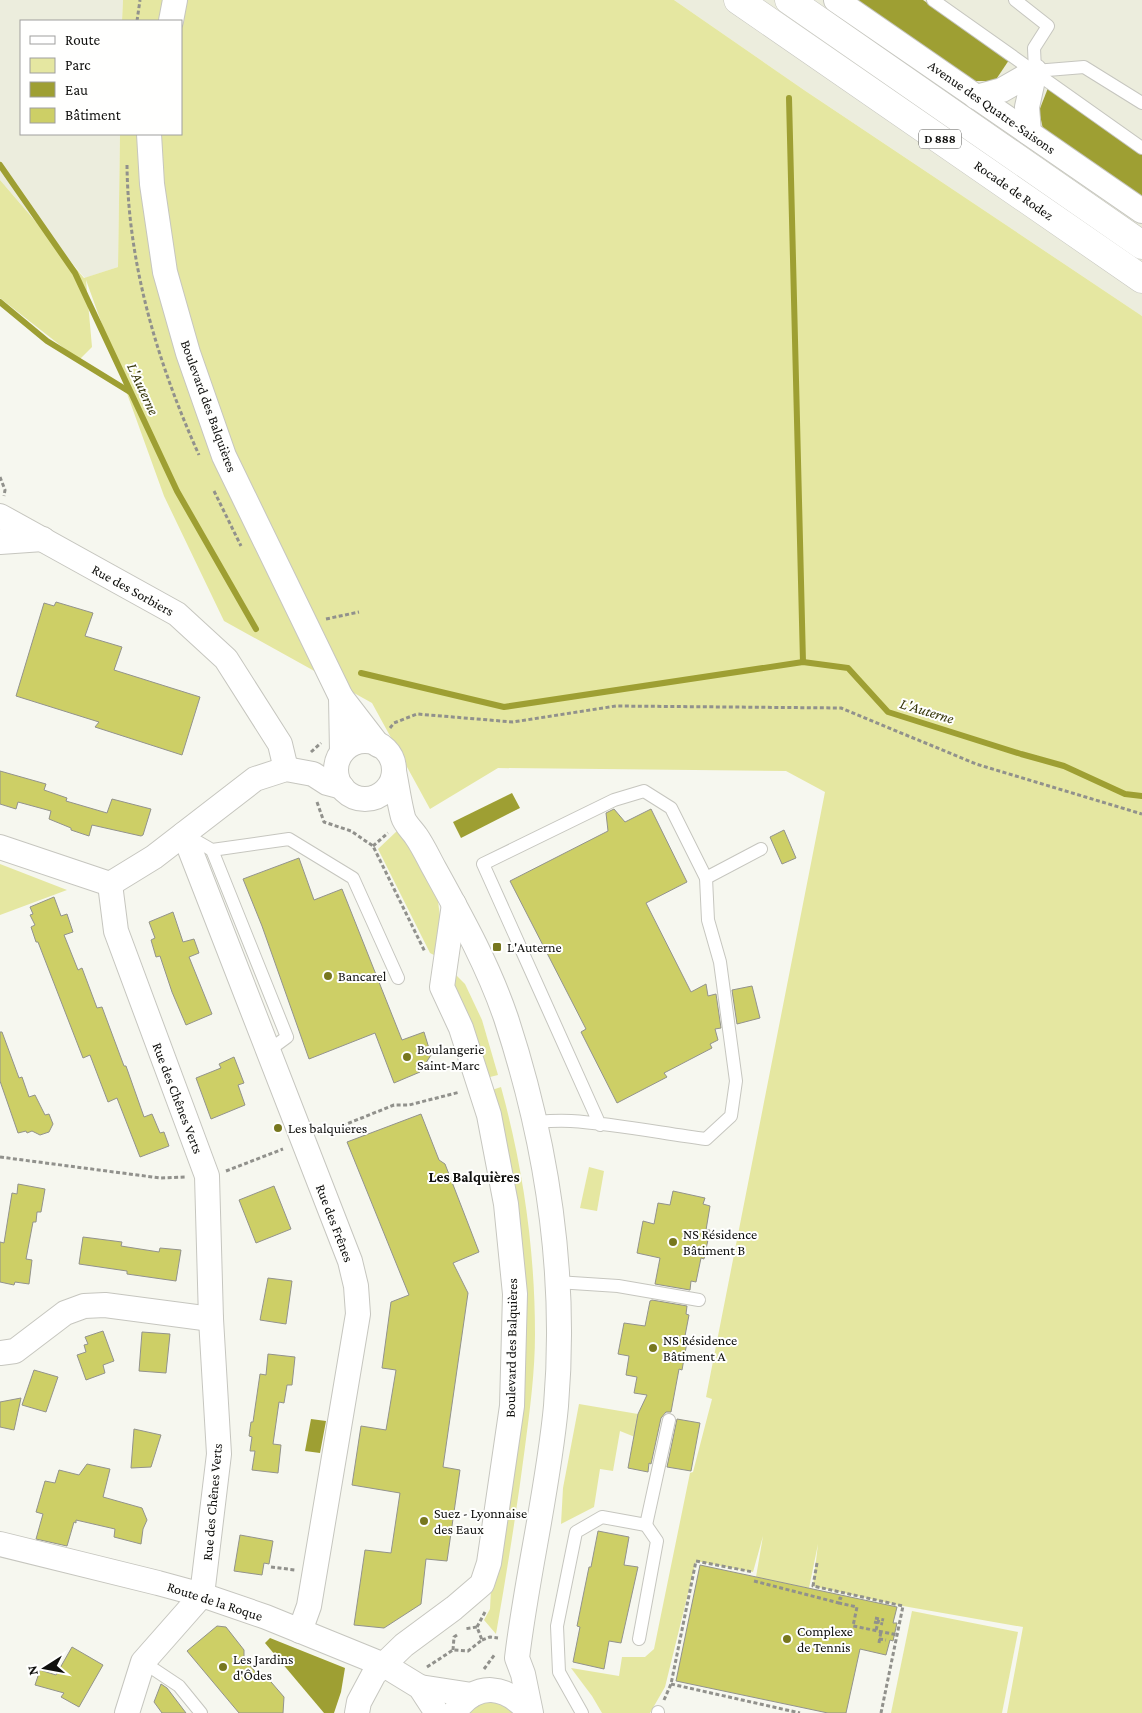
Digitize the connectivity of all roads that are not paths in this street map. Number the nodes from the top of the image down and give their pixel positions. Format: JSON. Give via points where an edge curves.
{"nodes":[{"id":1,"x":160,"y":0,"type":"edge"},
{"id":2,"x":175,"y":0,"type":"edge"},
{"id":3,"x":738,"y":0,"type":"edge"},
{"id":4,"x":789,"y":0,"type":"edge"},
{"id":5,"x":932,"y":0,"type":"edge"},
{"id":6,"x":1015,"y":0,"type":"edge"},
{"id":7,"x":839,"y":1,"type":"edge"},
{"id":8,"x":157,"y":20,"type":"edge"},
{"id":9,"x":171,"y":20,"type":"edge"},
{"id":10,"x":1035,"y":71,"type":"junction"},
{"id":11,"x":976,"y":97,"type":"junction"},
{"id":12,"x":1142,"y":103,"type":"edge"},
{"id":13,"x":1029,"y":133,"type":"junction"},
{"id":14,"x":149,"y":135,"type":"edge"},
{"id":15,"x":156,"y":135,"type":"edge"},
{"id":16,"x":1142,"y":148,"type":"edge"},
{"id":17,"x":152,"y":184,"type":"junction"},
{"id":18,"x":1142,"y":211,"type":"edge"},
{"id":19,"x":1142,"y":245,"type":"edge"},
{"id":20,"x":1142,"y":279,"type":"edge"},
{"id":21,"x":0,"y":516,"type":"edge"},
{"id":22,"x":43,"y":540,"type":"junction"},
{"id":23,"x":0,"y":542,"type":"edge"},
{"id":24,"x":341,"y":697,"type":"junction"},
{"id":25,"x":378,"y":745,"type":"junction"},
{"id":26,"x":340,"y":755,"type":"junction"},
{"id":27,"x":286,"y":769,"type":"junction"},
{"id":28,"x":394,"y":771,"type":"junction"},
{"id":29,"x":313,"y":774,"type":"junction"},
{"id":30,"x":342,"y":787,"type":"junction"},
{"id":31,"x":368,"y":799,"type":"junction"},
{"id":32,"x":404,"y":819,"type":"junction"},
{"id":33,"x":184,"y":834,"type":"junction"},
{"id":34,"x":0,"y":847,"type":"edge"},
{"id":35,"x":761,"y":849,"type":"dead end"},
{"id":36,"x":212,"y":850,"type":"junction"},
{"id":37,"x":706,"y":878,"type":"junction"},
{"id":38,"x":110,"y":884,"type":"junction"},
{"id":39,"x":454,"y":904,"type":"junction"},
{"id":40,"x":398,"y":978,"type":"dead end"},
{"id":41,"x":268,"y":1051,"type":"junction"},
{"id":42,"x":536,"y":1122,"type":"junction"},
{"id":43,"x":600,"y":1125,"type":"junction"},
{"id":44,"x":557,"y":1282,"type":"junction"},
{"id":45,"x":699,"y":1300,"type":"dead end"},
{"id":46,"x":211,"y":1318,"type":"junction"},
{"id":47,"x":0,"y":1352,"type":"edge"},
{"id":48,"x":669,"y":1420,"type":"dead end"},
{"id":49,"x":646,"y":1525,"type":"junction"},
{"id":50,"x":0,"y":1544,"type":"edge"},
{"id":51,"x":202,"y":1595,"type":"junction"},
{"id":52,"x":300,"y":1631,"type":"junction"},
{"id":53,"x":639,"y":1639,"type":"dead end"},
{"id":54,"x":505,"y":1651,"type":"junction"},
{"id":55,"x":143,"y":1662,"type":"junction"},
{"id":56,"x":384,"y":1665,"type":"junction"},
{"id":57,"x":478,"y":1685,"type":"junction"},
{"id":58,"x":420,"y":1687,"type":"junction"},
{"id":59,"x":127,"y":1713,"type":"edge"},
{"id":60,"x":200,"y":1713,"type":"edge"},
{"id":61,"x":356,"y":1713,"type":"edge"},
{"id":62,"x":437,"y":1713,"type":"edge"},
{"id":63,"x":454,"y":1713,"type":"edge"},
{"id":64,"x":530,"y":1713,"type":"edge"},
{"id":65,"x":582,"y":1713,"type":"edge"}],
"edges":[{"from":1,"to":8,"type":"street"},
{"from":2,"to":9,"type":"street"},
{"from":3,"to":20,"type":"highway","name":"Rocade de Rodez","number":"D 888"},
{"from":4,"to":19,"type":"highway","name":"Rocade de Rodez","number":"D 888"},
{"from":5,"to":10,"type":"lane"},
{"from":6,"to":10,"type":"lane","via":[[1048,26],[1034,48]]},
{"from":7,"to":11,"type":"street","name":"Avenue des Quatre-Saisons"},
{"from":10,"to":11,"type":"street","via":[[1002,90]]},
{"from":10,"to":12,"type":"lane","via":[[1084,67]]},
{"from":10,"to":13,"type":"street","via":[[1026,107]]},
{"from":10,"to":16,"type":"lane"},
{"from":11,"to":13,"type":"street","name":"Avenue des Quatre-Saisons"},
{"from":13,"to":18,"type":"street","name":"Avenue des Quatre-Saisons"},
{"from":14,"to":17,"type":"street","name":"Boulevard des Balquières"},
{"from":15,"to":17,"type":"street","name":"Boulevard des Balquières"},
{"from":17,"to":24,"type":"street","name":"Boulevard des Balquières","via":[[165,272],[188,353],[224,456]]},
{"from":21,"to":22,"type":"street","name":"Rue des Sorbiers"},
{"from":22,"to":23,"type":"street"},
{"from":22,"to":27,"type":"street","name":"Rue des Sorbiers","via":[[177,614],[226,659],[280,744]]},
{"from":24,"to":25,"type":"street","name":"Boulevard des Balquières"},
{"from":24,"to":26,"type":"street","name":"Boulevard des Balquières"},
{"from":25,"to":26,"type":"street","via":[[359,742],[350,745]]},
{"from":25,"to":28,"type":"street","via":[[390,756]]},
{"from":26,"to":29,"type":"street"},
{"from":26,"to":30,"type":"street","via":[[336,773]]},
{"from":27,"to":29,"type":"street"},
{"from":27,"to":33,"type":"street","via":[[255,779]]},
{"from":28,"to":31,"type":"street","via":[[383,793]]},
{"from":28,"to":32,"type":"street"},
{"from":29,"to":30,"type":"street"},
{"from":30,"to":31,"type":"street","via":[[353,797]]},
{"from":31,"to":32,"type":"street"},
{"from":32,"to":39,"type":"street"},
{"from":33,"to":36,"type":"lane"},
{"from":33,"to":38,"type":"street"},
{"from":33,"to":41,"type":"street","name":"Rue des Frênes"},
{"from":34,"to":38,"type":"street"},
{"from":35,"to":37,"type":"lane"},
{"from":36,"to":40,"type":"lane","via":[[289,839],[353,878]]},
{"from":36,"to":41,"type":"lane","via":[[287,1037]]},
{"from":37,"to":43,"type":"lane","via":[[708,920],[720,962],[736,1081],[730,1116],[706,1139]]},
{"from":37,"to":43,"type":"lane","via":[[671,808],[644,790],[614,800],[483,864]]},
{"from":38,"to":46,"type":"street","name":"Rue des Chênes Verts","via":[[116,932],[207,1176]]},
{"from":39,"to":42,"type":"street","via":[[484,963],[505,1016]]},
{"from":39,"to":56,"type":"street","name":"Boulevard des Balquières","via":[[442,986],[461,1028],[481,1087],[506,1204],[515,1294],[512,1406],[489,1563],[482,1584],[404,1645]]},
{"from":41,"to":52,"type":"street","name":"Rue des Frênes","via":[[350,1261],[358,1314],[309,1606]]},
{"from":42,"to":43,"type":"lane","via":[[569,1121]]},
{"from":42,"to":44,"type":"street","via":[[550,1202]]},
{"from":44,"to":45,"type":"lane","via":[[618,1286]]},
{"from":44,"to":54,"type":"street","via":[[556,1408],[538,1526]]},
{"from":46,"to":47,"type":"street","via":[[105,1305],[84,1306],[65,1313],[15,1351]]},
{"from":46,"to":51,"type":"street","name":"Rue des Chênes Verts","via":[[219,1454]]},
{"from":48,"to":49,"type":"lane"},
{"from":49,"to":53,"type":"lane","via":[[657,1541]]},
{"from":49,"to":65,"type":"lane","via":[[602,1517],[576,1532],[557,1626],[559,1672]]},
{"from":50,"to":51,"type":"street","name":"Route de la Roque"},
{"from":51,"to":52,"type":"street","name":"Route de la Roque"},
{"from":51,"to":55,"type":"street"},
{"from":52,"to":56,"type":"street","name":"Route de la Roque"},
{"from":54,"to":57,"type":"street"},
{"from":54,"to":64,"type":"street","via":[[524,1674]]},
{"from":55,"to":59,"type":"street"},
{"from":55,"to":60,"type":"lane","via":[[179,1686]]},
{"from":56,"to":58,"type":"street","name":"Route de la Roque"},
{"from":56,"to":61,"type":"street","name":"Boulevard des Balquières","via":[[374,1674]]},
{"from":57,"to":58,"type":"street","name":"Route de la Roque"},
{"from":57,"to":63,"type":"street"},
{"from":57,"to":64,"type":"street","name":"Route de la Roque","via":[[511,1695]]},
{"from":58,"to":62,"type":"street","name":"Route de la Roque"}]}
